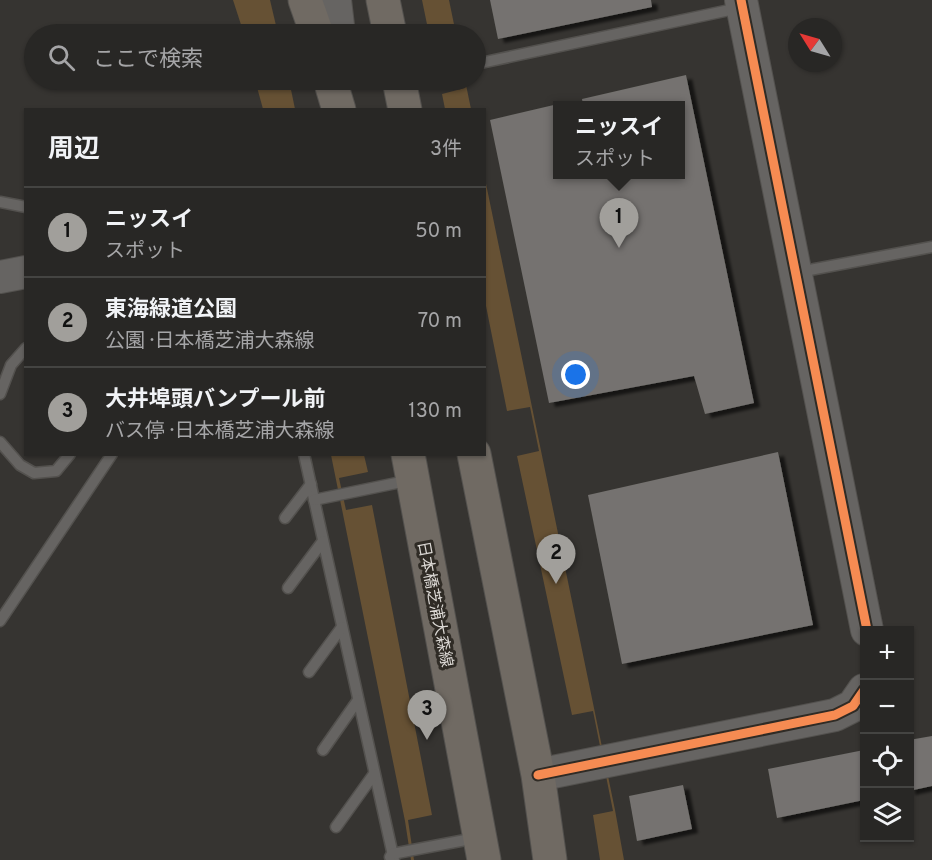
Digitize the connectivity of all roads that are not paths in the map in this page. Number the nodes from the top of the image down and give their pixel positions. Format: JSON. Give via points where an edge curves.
{"nodes":[{"id":1,"x":305,"y":0,"type":"edge"},
{"id":2,"x":335,"y":0,"type":"edge"},
{"id":3,"x":383,"y":0,"type":"edge"},
{"id":4,"x":742,"y":4,"type":"edge"},
{"id":5,"x":313,"y":24,"type":"edge"},
{"id":6,"x":338,"y":24,"type":"edge"},
{"id":7,"x":388,"y":24,"type":"edge"},
{"id":8,"x":486,"y":61,"type":"edge"},
{"id":9,"x":333,"y":90,"type":"edge"},
{"id":10,"x":340,"y":90,"type":"edge"},
{"id":11,"x":401,"y":90,"type":"edge"},
{"id":12,"x":339,"y":108,"type":"edge"},
{"id":13,"x":340,"y":108,"type":"edge"},
{"id":14,"x":405,"y":108,"type":"edge"},
{"id":15,"x":0,"y":202,"type":"edge"},
{"id":16,"x":24,"y":207,"type":"edge"},
{"id":17,"x":932,"y":248,"type":"edge"},
{"id":18,"x":24,"y":272,"type":"edge"},
{"id":19,"x":795,"y":272,"type":"junction"},
{"id":20,"x":0,"y":277,"type":"edge"},
{"id":21,"x":24,"y":350,"type":"edge"},
{"id":22,"x":0,"y":394,"type":"edge"},
{"id":23,"x":0,"y":442,"type":"edge"},
{"id":24,"x":68,"y":456,"type":"edge"},
{"id":25,"x":111,"y":456,"type":"edge"},
{"id":26,"x":304,"y":456,"type":"edge"},
{"id":27,"x":474,"y":456,"type":"edge"},
{"id":28,"x":410,"y":467,"type":"edge"},
{"id":29,"x":311,"y":484,"type":"junction"},
{"id":30,"x":314,"y":500,"type":"junction"},
{"id":31,"x":285,"y":518,"type":"dead end"},
{"id":32,"x":323,"y":541,"type":"junction"},
{"id":33,"x":288,"y":588,"type":"dead end"},
{"id":34,"x":0,"y":621,"type":"edge"},
{"id":35,"x":866,"y":626,"type":"edge"},
{"id":36,"x":342,"y":627,"type":"junction"},
{"id":37,"x":309,"y":672,"type":"dead end"},
{"id":38,"x":860,"y":696,"type":"edge"},
{"id":39,"x":358,"y":700,"type":"junction"},
{"id":40,"x":323,"y":750,"type":"dead end"},
{"id":41,"x":374,"y":774,"type":"junction"},
{"id":42,"x":538,"y":775,"type":"junction"},
{"id":43,"x":336,"y":827,"type":"dead end"},
{"id":44,"x":483,"y":848,"type":"edge"},
{"id":45,"x":391,"y":858,"type":"edge"},
{"id":46,"x":550,"y":860,"type":"edge"}],
"edges":[{"from":1,"to":5,"type":"main road"},
{"from":2,"to":6,"type":"street"},
{"from":3,"to":7,"type":"main road"},
{"from":4,"to":8,"type":"lane"},
{"from":4,"to":19,"type":"street"},
{"from":9,"to":12,"type":"main road"},
{"from":10,"to":13,"type":"street"},
{"from":11,"to":14,"type":"main road"},
{"from":15,"to":16,"type":"lane"},
{"from":17,"to":19,"type":"lane"},
{"from":18,"to":20,"type":"street"},
{"from":19,"to":35,"type":"street"},
{"from":21,"to":22,"type":"lane","via":[[11,365]]},
{"from":23,"to":24,"type":"lane","via":[[20,465],[34,473],[56,471]]},
{"from":25,"to":34,"type":"lane"},
{"from":26,"to":29,"type":"lane"},
{"from":27,"to":42,"type":"main road"},
{"from":28,"to":30,"type":"lane"},
{"from":28,"to":44,"type":"main road","name":"日本橋芝浦大森線"},
{"from":29,"to":30,"type":"lane"},
{"from":29,"to":31,"type":"lane"},
{"from":30,"to":32,"type":"lane"},
{"from":32,"to":33,"type":"lane"},
{"from":32,"to":36,"type":"lane"},
{"from":36,"to":37,"type":"lane"},
{"from":36,"to":39,"type":"lane"},
{"from":38,"to":42,"type":"street","via":[[853,706],[835,714]]},
{"from":39,"to":40,"type":"lane"},
{"from":39,"to":41,"type":"lane"},
{"from":41,"to":43,"type":"lane"},
{"from":41,"to":45,"type":"lane"},
{"from":42,"to":46,"type":"main road"},
{"from":44,"to":45,"type":"lane"}]}
